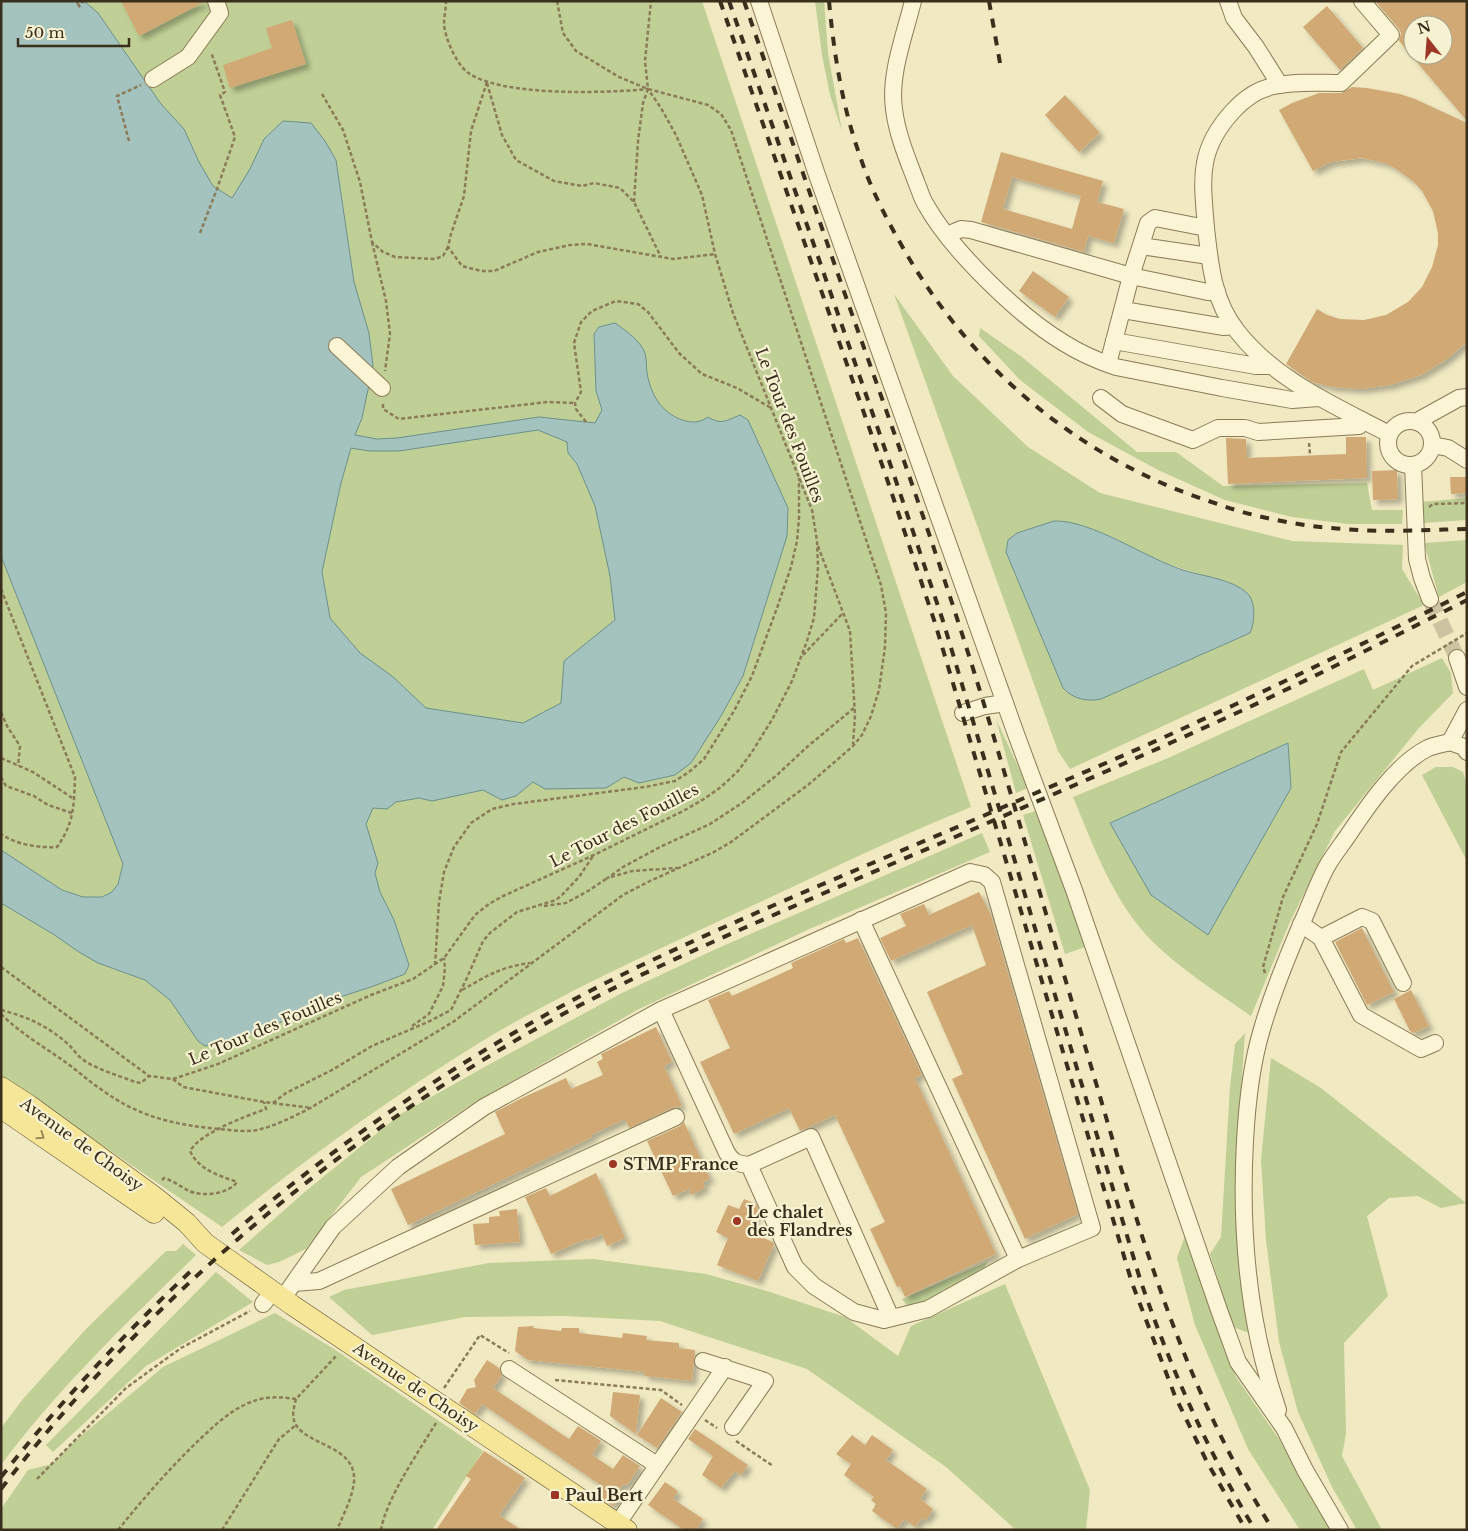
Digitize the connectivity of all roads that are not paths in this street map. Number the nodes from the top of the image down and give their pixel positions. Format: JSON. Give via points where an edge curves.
{"nodes":[{"id":1,"x":216,"y":1,"type":"edge"},
{"id":2,"x":759,"y":1,"type":"edge"},
{"id":3,"x":913,"y":1,"type":"edge"},
{"id":4,"x":1228,"y":1,"type":"edge"},
{"id":5,"x":1362,"y":1,"type":"edge"},
{"id":6,"x":153,"y":79,"type":"road end"},
{"id":7,"x":1280,"y":85,"type":"junction"},
{"id":8,"x":1206,"y":228,"type":"junction"},
{"id":9,"x":947,"y":234,"type":"junction"},
{"id":10,"x":1141,"y":246,"type":"junction"},
{"id":11,"x":1209,"y":256,"type":"junction"},
{"id":12,"x":1131,"y":276,"type":"junction"},
{"id":13,"x":1217,"y":292,"type":"junction"},
{"id":14,"x":1123,"y":310,"type":"junction"},
{"id":15,"x":1233,"y":326,"type":"junction"},
{"id":16,"x":1114,"y":341,"type":"junction"},
{"id":17,"x":337,"y":346,"type":"dead end"},
{"id":18,"x":1108,"y":364,"type":"junction"},
{"id":19,"x":1270,"y":366,"type":"junction"},
{"id":20,"x":382,"y":388,"type":"road end"},
{"id":21,"x":1467,"y":397,"type":"edge"},
{"id":22,"x":1101,"y":398,"type":"dead end"},
{"id":23,"x":1320,"y":398,"type":"junction"},
{"id":24,"x":1362,"y":420,"type":"junction"},
{"id":25,"x":1419,"y":422,"type":"junction"},
{"id":26,"x":1389,"y":434,"type":"junction"},
{"id":27,"x":1432,"y":445,"type":"junction"},
{"id":28,"x":1467,"y":460,"type":"edge"},
{"id":29,"x":1413,"y":465,"type":"junction"},
{"id":30,"x":1430,"y":598,"type":"tunnel mouth"},
{"id":31,"x":1457,"y":658,"type":"tunnel mouth"},
{"id":32,"x":1467,"y":687,"type":"edge"},
{"id":33,"x":1005,"y":703,"type":"junction"},
{"id":34,"x":1467,"y":710,"type":"edge"},
{"id":35,"x":963,"y":713,"type":"dead end"},
{"id":36,"x":1450,"y":742,"type":"junction"},
{"id":37,"x":1467,"y":752,"type":"edge"},
{"id":38,"x":861,"y":920,"type":"junction"},
{"id":39,"x":1301,"y":924,"type":"junction"},
{"id":40,"x":1321,"y":938,"type":"junction"},
{"id":41,"x":1403,"y":983,"type":"dead end"},
{"id":42,"x":661,"y":1010,"type":"junction"},
{"id":43,"x":1435,"y":1043,"type":"dead end"},
{"id":44,"x":3,"y":1095,"type":"edge"},
{"id":45,"x":676,"y":1117,"type":"dead end"},
{"id":46,"x":750,"y":1164,"type":"junction"},
{"id":47,"x":1018,"y":1259,"type":"junction"},
{"id":48,"x":278,"y":1294,"type":"junction"},
{"id":49,"x":891,"y":1318,"type":"junction"},
{"id":50,"x":703,"y":1361,"type":"dead end"},
{"id":51,"x":510,"y":1362,"type":"road end"},
{"id":52,"x":725,"y":1367,"type":"junction"},
{"id":53,"x":1284,"y":1428,"type":"junction"},
{"id":54,"x":728,"y":1432,"type":"road end"},
{"id":55,"x":657,"y":1465,"type":"junction"},
{"id":56,"x":623,"y":1526,"type":"edge"},
{"id":57,"x":1340,"y":1530,"type":"edge"}],
"edges":[{"from":1,"to":6,"type":"street","via":[[220,13],[188,57]]},
{"from":2,"to":33,"type":"street","via":[[817,175]]},
{"from":3,"to":9,"type":"street","via":[[895,74],[894,108],[901,139],[926,205]]},
{"from":4,"to":7,"type":"street","via":[[1234,18]]},
{"from":5,"to":7,"type":"street","via":[[1391,35],[1342,83]]},
{"from":7,"to":8,"type":"street","via":[[1254,93],[1239,104],[1214,135],[1203,173]]},
{"from":8,"to":10,"type":"street","via":[[1155,218],[1148,223]]},
{"from":8,"to":11,"type":"street"},
{"from":9,"to":12,"type":"street","via":[[961,229],[970,230]]},
{"from":9,"to":18,"type":"street","via":[[969,261],[1033,320],[1064,343]]},
{"from":10,"to":11,"type":"street"},
{"from":10,"to":12,"type":"street"},
{"from":11,"to":13,"type":"street"},
{"from":12,"to":13,"type":"street"},
{"from":12,"to":14,"type":"street"},
{"from":13,"to":15,"type":"street"},
{"from":14,"to":15,"type":"street"},
{"from":14,"to":16,"type":"street"},
{"from":15,"to":19,"type":"street"},
{"from":16,"to":18,"type":"street"},
{"from":16,"to":19,"type":"street"},
{"from":17,"to":20,"type":"street"},
{"from":18,"to":23,"type":"street","via":[[1146,374],[1292,400]]},
{"from":19,"to":23,"type":"street"},
{"from":21,"to":25,"type":"street","via":[[1459,398]]},
{"from":22,"to":24,"type":"street","via":[[1122,414],[1193,440],[1218,428],[1245,428],[1258,432],[1310,430],[1359,426]]},
{"from":23,"to":24,"type":"street"},
{"from":24,"to":26,"type":"street"},
{"from":25,"to":26,"type":"street","via":[[1402,422]]},
{"from":25,"to":27,"type":"street","via":[[1429,431]]},
{"from":26,"to":29,"type":"street","via":[[1387,445],[1393,458]]},
{"from":27,"to":28,"type":"street","via":[[1448,448]]},
{"from":27,"to":29,"type":"street","via":[[1426,458]]},
{"from":29,"to":30,"type":"street","via":[[1417,559]]},
{"from":31,"to":32,"type":"street"},
{"from":33,"to":35,"type":"street"},
{"from":33,"to":53,"type":"street","via":[[1074,890],[1238,1362]]},
{"from":34,"to":36,"type":"street"},
{"from":36,"to":37,"type":"street","via":[[1464,747]]},
{"from":36,"to":39,"type":"street","via":[[1429,748],[1385,785],[1326,868]]},
{"from":38,"to":42,"type":"street"},
{"from":38,"to":47,"type":"street"},
{"from":38,"to":47,"type":"street","via":[[970,872],[984,875],[992,882],[1092,1228]]},
{"from":39,"to":40,"type":"street"},
{"from":39,"to":53,"type":"street","via":[[1261,1031],[1247,1101],[1243,1176],[1250,1295],[1269,1384]]},
{"from":40,"to":41,"type":"street","via":[[1362,917],[1372,921]]},
{"from":40,"to":43,"type":"street","via":[[1362,1015],[1421,1049]]},
{"from":42,"to":46,"type":"street","via":[[727,1153],[732,1161]]},
{"from":42,"to":48,"type":"street","via":[[484,1107],[398,1166],[333,1227]]},
{"from":44,"to":48,"type":"main road","name":"Avenue de Choisy","via":[[155,1197],[187,1223],[205,1243]]},
{"from":45,"to":48,"type":"street","via":[[319,1281]]},
{"from":46,"to":49,"type":"street","via":[[795,1268],[814,1286],[854,1312],[884,1320]]},
{"from":46,"to":49,"type":"street","via":[[810,1137]]},
{"from":47,"to":49,"type":"street","via":[[928,1309]]},
{"from":48,"to":56,"type":"main road","name":"Avenue de Choisy"},
{"from":50,"to":52,"type":"street"},
{"from":51,"to":55,"type":"street"},
{"from":52,"to":54,"type":"street","via":[[765,1381]]},
{"from":52,"to":55,"type":"street"},
{"from":53,"to":57,"type":"street"},
{"from":55,"to":56,"type":"street"}]}
